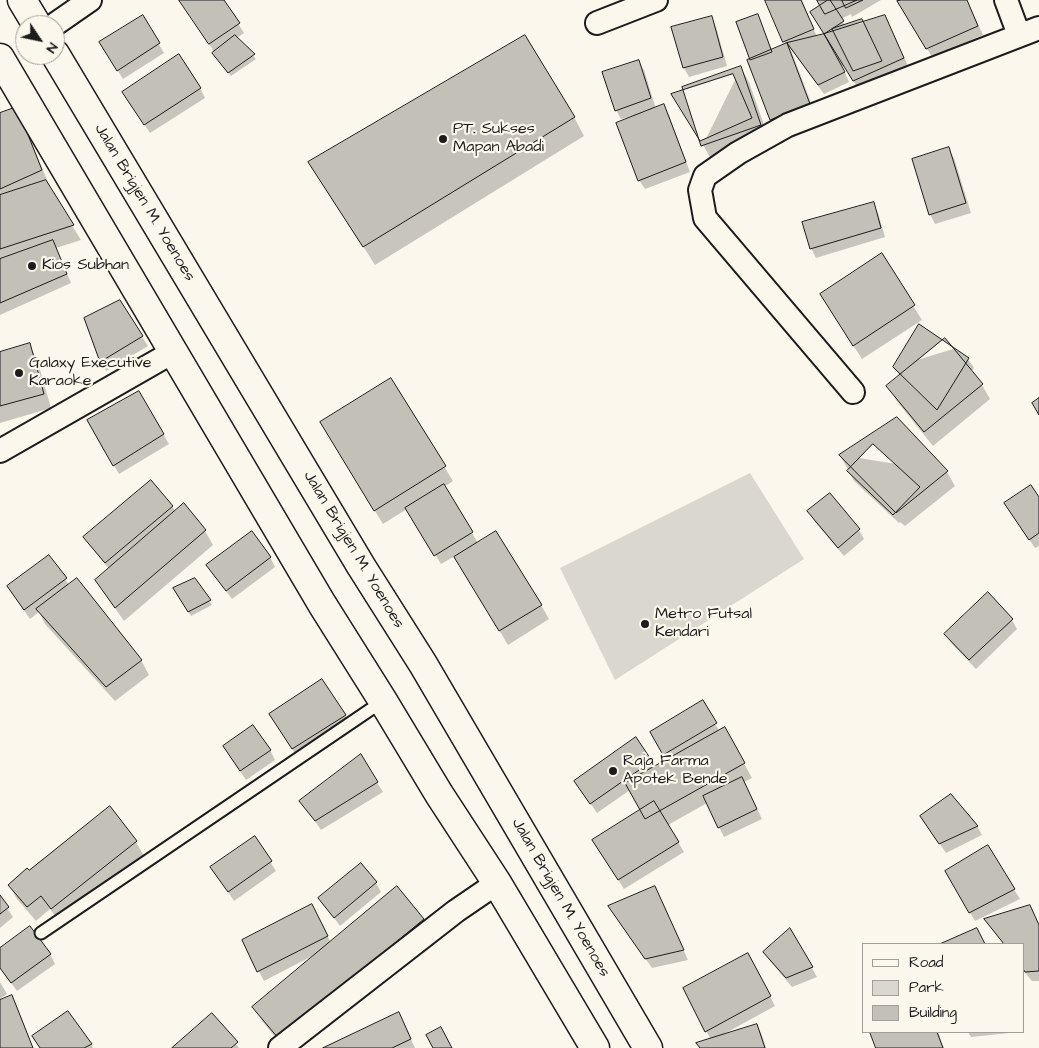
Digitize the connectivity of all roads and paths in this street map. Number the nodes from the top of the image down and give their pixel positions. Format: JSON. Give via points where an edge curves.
{"nodes":[{"id":1,"x":22,"y":0,"type":"edge"},
{"id":2,"x":90,"y":0,"type":"edge"},
{"id":3,"x":656,"y":0,"type":"edge"},
{"id":4,"x":1006,"y":0,"type":"edge"},
{"id":5,"x":32,"y":15,"type":"edge"},
{"id":6,"x":65,"y":17,"type":"edge"},
{"id":7,"x":597,"y":23,"type":"dead end"},
{"id":8,"x":1029,"y":31,"type":"edge"},
{"id":9,"x":0,"y":58,"type":"edge"},
{"id":10,"x":62,"y":65,"type":"edge"},
{"id":11,"x":173,"y":352,"type":"junction"},
{"id":12,"x":853,"y":392,"type":"dead end"},
{"id":13,"x":0,"y":451,"type":"edge"},
{"id":14,"x":383,"y":701,"type":"junction"},
{"id":15,"x":497,"y":883,"type":"junction"},
{"id":16,"x":41,"y":933,"type":"dead end"},
{"id":17,"x":280,"y":1048,"type":"edge"},
{"id":18,"x":595,"y":1048,"type":"edge"},
{"id":19,"x":648,"y":1048,"type":"edge"}],
"edges":[{"from":1,"to":5,"type":"main road"},
{"from":2,"to":6,"type":"street"},
{"from":3,"to":7,"type":"street"},
{"from":4,"to":8,"type":"street"},
{"from":8,"to":12,"type":"street","via":[[788,126],[738,153],[705,176],[700,190],[705,218]]},
{"from":9,"to":11,"type":"main road"},
{"from":10,"to":19,"type":"main road","name":"Jalan Brigjen M. Yoenoes","via":[[423,664]]},
{"from":11,"to":13,"type":"street"},
{"from":11,"to":14,"type":"main road"},
{"from":14,"to":15,"type":"main road"},
{"from":14,"to":16,"type":"lane"},
{"from":15,"to":17,"type":"street","via":[[456,911]]},
{"from":15,"to":18,"type":"main road"}]}
